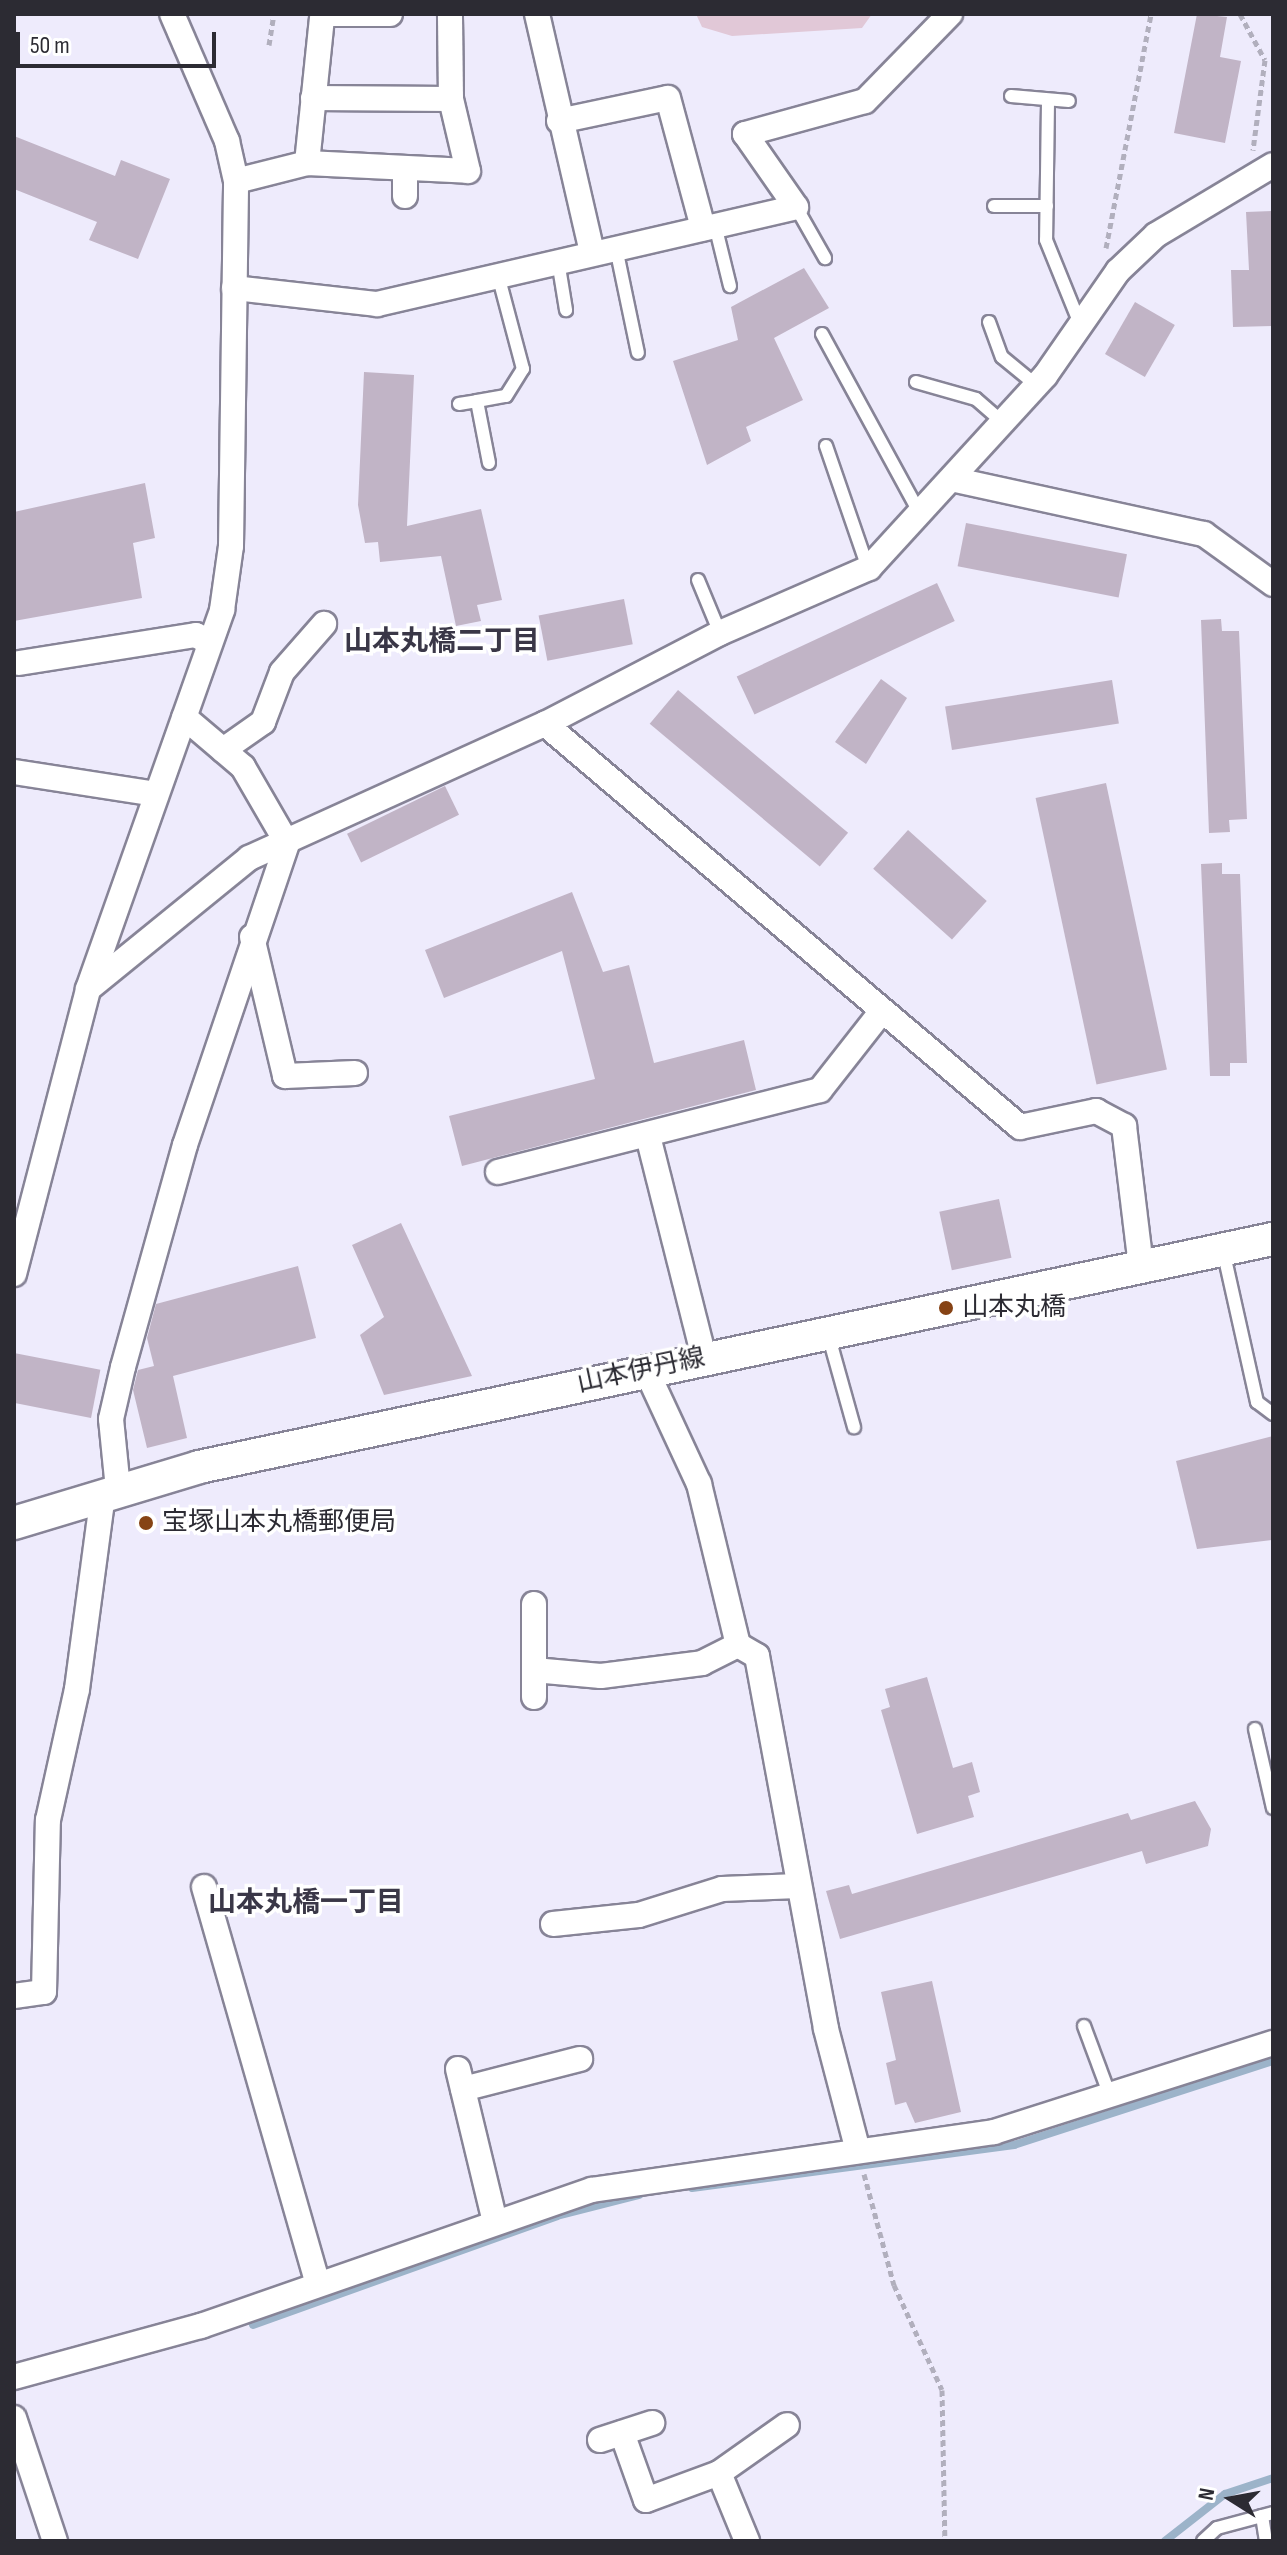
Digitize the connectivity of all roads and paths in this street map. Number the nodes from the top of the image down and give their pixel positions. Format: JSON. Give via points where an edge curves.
{"nodes":[{"id":1,"x":172,"y":14,"type":"edge"},
{"id":2,"x":274,"y":14,"type":"edge"},
{"id":3,"x":390,"y":14,"type":"edge"},
{"id":4,"x":450,"y":14,"type":"edge"},
{"id":5,"x":537,"y":14,"type":"edge"},
{"id":6,"x":950,"y":14,"type":"edge"},
{"id":7,"x":1151,"y":14,"type":"edge"},
{"id":8,"x":1240,"y":14,"type":"edge"},
{"id":9,"x":322,"y":16,"type":"edge"},
{"id":10,"x":269,"y":45,"type":"dead end"},
{"id":11,"x":1011,"y":96,"type":"dead end"},
{"id":12,"x":313,"y":98,"type":"junction"},
{"id":13,"x":451,"y":99,"type":"junction"},
{"id":14,"x":1069,"y":101,"type":"dead end"},
{"id":15,"x":1048,"y":102,"type":"junction"},
{"id":16,"x":559,"y":121,"type":"junction"},
{"id":17,"x":307,"y":163,"type":"junction"},
{"id":18,"x":1273,"y":165,"type":"edge"},
{"id":19,"x":405,"y":169,"type":"junction"},
{"id":20,"x":1249,"y":176,"type":"junction"},
{"id":21,"x":236,"y":181,"type":"junction"},
{"id":22,"x":405,"y":196,"type":"dead end"},
{"id":23,"x":994,"y":206,"type":"dead end"},
{"id":24,"x":1047,"y":206,"type":"junction"},
{"id":25,"x":796,"y":207,"type":"junction"},
{"id":26,"x":709,"y":226,"type":"junction"},
{"id":27,"x":604,"y":250,"type":"junction"},
{"id":28,"x":825,"y":258,"type":"dead end"},
{"id":29,"x":558,"y":261,"type":"junction"},
{"id":30,"x":498,"y":275,"type":"junction"},
{"id":31,"x":1113,"y":279,"type":"junction"},
{"id":32,"x":730,"y":286,"type":"dead end"},
{"id":33,"x":234,"y":288,"type":"junction"},
{"id":34,"x":566,"y":310,"type":"dead end"},
{"id":35,"x":989,"y":322,"type":"dead end"},
{"id":36,"x":1082,"y":329,"type":"junction"},
{"id":37,"x":822,"y":334,"type":"dead end"},
{"id":38,"x":638,"y":353,"type":"dead end"},
{"id":39,"x":916,"y":382,"type":"dead end"},
{"id":40,"x":1036,"y":385,"type":"junction"},
{"id":41,"x":477,"y":401,"type":"junction"},
{"id":42,"x":459,"y":404,"type":"dead end"},
{"id":43,"x":1002,"y":422,"type":"junction"},
{"id":44,"x":826,"y":446,"type":"dead end"},
{"id":45,"x":489,"y":463,"type":"dead end"},
{"id":46,"x":956,"y":480,"type":"junction"},
{"id":47,"x":922,"y":518,"type":"junction"},
{"id":48,"x":869,"y":568,"type":"junction"},
{"id":49,"x":698,"y":580,"type":"dead end"},
{"id":50,"x":1273,"y":584,"type":"edge"},
{"id":51,"x":324,"y":624,"type":"dead end"},
{"id":52,"x":720,"y":633,"type":"junction"},
{"id":53,"x":210,"y":643,"type":"junction"},
{"id":54,"x":19,"y":663,"type":"dead end"},
{"id":55,"x":184,"y":717,"type":"junction"},
{"id":56,"x":545,"y":724,"type":"junction"},
{"id":57,"x":223,"y":750,"type":"junction"},
{"id":58,"x":14,"y":772,"type":"edge"},
{"id":59,"x":156,"y":794,"type":"junction"},
{"id":60,"x":287,"y":843,"type":"junction"},
{"id":61,"x":252,"y":937,"type":"junction"},
{"id":62,"x":88,"y":989,"type":"junction"},
{"id":63,"x":882,"y":1011,"type":"junction"},
{"id":64,"x":355,"y":1073,"type":"dead end"},
{"id":65,"x":648,"y":1136,"type":"junction"},
{"id":66,"x":498,"y":1172,"type":"dead end"},
{"id":67,"x":1273,"y":1239,"type":"edge"},
{"id":68,"x":1223,"y":1249,"type":"junction"},
{"id":69,"x":1141,"y":1266,"type":"junction"},
{"id":70,"x":14,"y":1274,"type":"edge"},
{"id":71,"x":828,"y":1334,"type":"junction"},
{"id":72,"x":704,"y":1358,"type":"junction"},
{"id":73,"x":646,"y":1370,"type":"junction"},
{"id":74,"x":1273,"y":1414,"type":"edge"},
{"id":75,"x":854,"y":1427,"type":"dead end"},
{"id":76,"x":111,"y":1491,"type":"junction"},
{"id":77,"x":14,"y":1523,"type":"edge"},
{"id":78,"x":534,"y":1604,"type":"dead end"},
{"id":79,"x":738,"y":1645,"type":"junction"},
{"id":80,"x":534,"y":1670,"type":"junction"},
{"id":81,"x":534,"y":1697,"type":"dead end"},
{"id":82,"x":1255,"y":1729,"type":"dead end"},
{"id":83,"x":1271,"y":1789,"type":"edge"},
{"id":84,"x":1273,"y":1808,"type":"edge"},
{"id":85,"x":798,"y":1886,"type":"junction"},
{"id":86,"x":204,"y":1887,"type":"dead end"},
{"id":87,"x":553,"y":1924,"type":"dead end"},
{"id":88,"x":14,"y":1996,"type":"edge"},
{"id":89,"x":1084,"y":2026,"type":"dead end"},
{"id":90,"x":1273,"y":2043,"type":"edge"},
{"id":91,"x":569,"y":2069,"type":"dead end"},
{"id":92,"x":1110,"y":2096,"type":"junction"},
{"id":93,"x":858,"y":2151,"type":"junction"},
{"id":94,"x":495,"y":2222,"type":"junction"},
{"id":95,"x":318,"y":2284,"type":"junction"},
{"id":96,"x":14,"y":2377,"type":"edge"},
{"id":97,"x":14,"y":2418,"type":"edge"},
{"id":98,"x":652,"y":2423,"type":"dead end"},
{"id":99,"x":787,"y":2425,"type":"dead end"},
{"id":100,"x":719,"y":2473,"type":"junction"},
{"id":101,"x":1268,"y":2514,"type":"edge"},
{"id":102,"x":55,"y":2541,"type":"edge"},
{"id":103,"x":747,"y":2541,"type":"edge"},
{"id":104,"x":945,"y":2541,"type":"edge"},
{"id":105,"x":1203,"y":2541,"type":"edge"},
{"id":106,"x":1266,"y":2541,"type":"edge"}],
"edges":[{"from":1,"to":21,"type":"street","via":[[227,141]]},
{"from":2,"to":10,"type":"path"},
{"from":3,"to":9,"type":"street"},
{"from":4,"to":13,"type":"street"},
{"from":5,"to":16,"type":"street"},
{"from":6,"to":25,"type":"street","via":[[865,101],[745,134]]},
{"from":7,"to":31,"type":"path","via":[[1102,267]]},
{"from":8,"to":20,"type":"path","via":[[1265,60]]},
{"from":9,"to":12,"type":"street"},
{"from":11,"to":15,"type":"lane"},
{"from":12,"to":13,"type":"street"},
{"from":12,"to":17,"type":"street"},
{"from":13,"to":19,"type":"street","via":[[468,171]]},
{"from":14,"to":15,"type":"lane"},
{"from":15,"to":24,"type":"lane"},
{"from":16,"to":26,"type":"street","via":[[668,98]]},
{"from":16,"to":27,"type":"street"},
{"from":17,"to":19,"type":"street"},
{"from":17,"to":21,"type":"street"},
{"from":18,"to":20,"type":"street"},
{"from":19,"to":22,"type":"street"},
{"from":20,"to":31,"type":"street","via":[[1156,235]]},
{"from":21,"to":33,"type":"street"},
{"from":23,"to":24,"type":"lane"},
{"from":24,"to":36,"type":"lane","via":[[1046,240]]},
{"from":25,"to":26,"type":"street"},
{"from":25,"to":28,"type":"lane"},
{"from":26,"to":27,"type":"street"},
{"from":26,"to":32,"type":"lane"},
{"from":27,"to":29,"type":"street"},
{"from":27,"to":38,"type":"lane"},
{"from":29,"to":30,"type":"street"},
{"from":29,"to":34,"type":"lane"},
{"from":30,"to":33,"type":"street","via":[[377,304]]},
{"from":30,"to":41,"type":"lane","via":[[523,369],[506,396]]},
{"from":31,"to":36,"type":"street"},
{"from":33,"to":53,"type":"street","via":[[231,546]]},
{"from":35,"to":40,"type":"lane","via":[[1002,357]]},
{"from":36,"to":40,"type":"street"},
{"from":37,"to":47,"type":"lane"},
{"from":39,"to":43,"type":"lane","via":[[976,399]]},
{"from":40,"to":43,"type":"street"},
{"from":41,"to":42,"type":"lane"},
{"from":41,"to":45,"type":"lane"},
{"from":43,"to":46,"type":"street"},
{"from":44,"to":48,"type":"lane"},
{"from":46,"to":47,"type":"street"},
{"from":46,"to":50,"type":"street","via":[[1204,534]]},
{"from":47,"to":48,"type":"street"},
{"from":48,"to":52,"type":"street"},
{"from":49,"to":52,"type":"lane"},
{"from":51,"to":57,"type":"street","via":[[282,672],[263,722]]},
{"from":52,"to":56,"type":"street"},
{"from":53,"to":54,"type":"street","via":[[196,635]]},
{"from":53,"to":55,"type":"street"},
{"from":55,"to":57,"type":"street"},
{"from":55,"to":59,"type":"street"},
{"from":56,"to":60,"type":"street"},
{"from":56,"to":63,"type":"street"},
{"from":57,"to":60,"type":"street","via":[[243,767]]},
{"from":58,"to":59,"type":"street"},
{"from":59,"to":62,"type":"street"},
{"from":60,"to":61,"type":"street"},
{"from":60,"to":62,"type":"street","via":[[249,858]]},
{"from":61,"to":64,"type":"street","via":[[285,1076]]},
{"from":61,"to":76,"type":"street","via":[[123,1367],[111,1419]]},
{"from":62,"to":70,"type":"street"},
{"from":63,"to":65,"type":"street","via":[[820,1090]]},
{"from":63,"to":69,"type":"street","via":[[1020,1127],[1096,1111],[1124,1126]]},
{"from":65,"to":66,"type":"street"},
{"from":65,"to":72,"type":"street"},
{"from":67,"to":68,"type":"main road","name":"山本伊丹線"},
{"from":68,"to":69,"type":"main road","name":"山本伊丹線"},
{"from":68,"to":74,"type":"lane","via":[[1257,1402]]},
{"from":69,"to":71,"type":"main road","name":"山本伊丹線"},
{"from":71,"to":72,"type":"main road","name":"山本伊丹線"},
{"from":71,"to":75,"type":"lane"},
{"from":72,"to":73,"type":"main road","name":"山本伊丹線"},
{"from":73,"to":76,"type":"main road","name":"山本伊丹線"},
{"from":73,"to":79,"type":"street","via":[[699,1484]]},
{"from":76,"to":77,"type":"main road","name":"山本伊丹線"},
{"from":76,"to":88,"type":"street","via":[[48,1820],[44,1992]]},
{"from":78,"to":80,"type":"street"},
{"from":79,"to":80,"type":"street","via":[[702,1663],[630,1672]]},
{"from":79,"to":85,"type":"street","via":[[757,1656]]},
{"from":80,"to":81,"type":"street"},
{"from":82,"to":83,"type":"lane"},
{"from":83,"to":84,"type":"lane"},
{"from":85,"to":87,"type":"street","via":[[722,1889],[639,1915]]},
{"from":85,"to":93,"type":"street"},
{"from":86,"to":95,"type":"street"},
{"from":89,"to":92,"type":"lane"},
{"from":90,"to":92,"type":"street"},
{"from":91,"to":94,"type":"street","via":[[461,2079]]},
{"from":92,"to":93,"type":"street","via":[[994,2132]]},
{"from":93,"to":94,"type":"street","via":[[649,2178]]},
{"from":93,"to":104,"type":"path","via":[[894,2285],[942,2390]]},
{"from":94,"to":95,"type":"street"},
{"from":95,"to":96,"type":"street","via":[[126,2350]]},
{"from":97,"to":102,"type":"street"},
{"from":98,"to":100,"type":"street","via":[[611,2436],[646,2500]]},
{"from":99,"to":100,"type":"street"},
{"from":100,"to":103,"type":"street"},
{"from":101,"to":105,"type":"lane","via":[[1217,2528]]},
{"from":101,"to":106,"type":"lane"}]}
